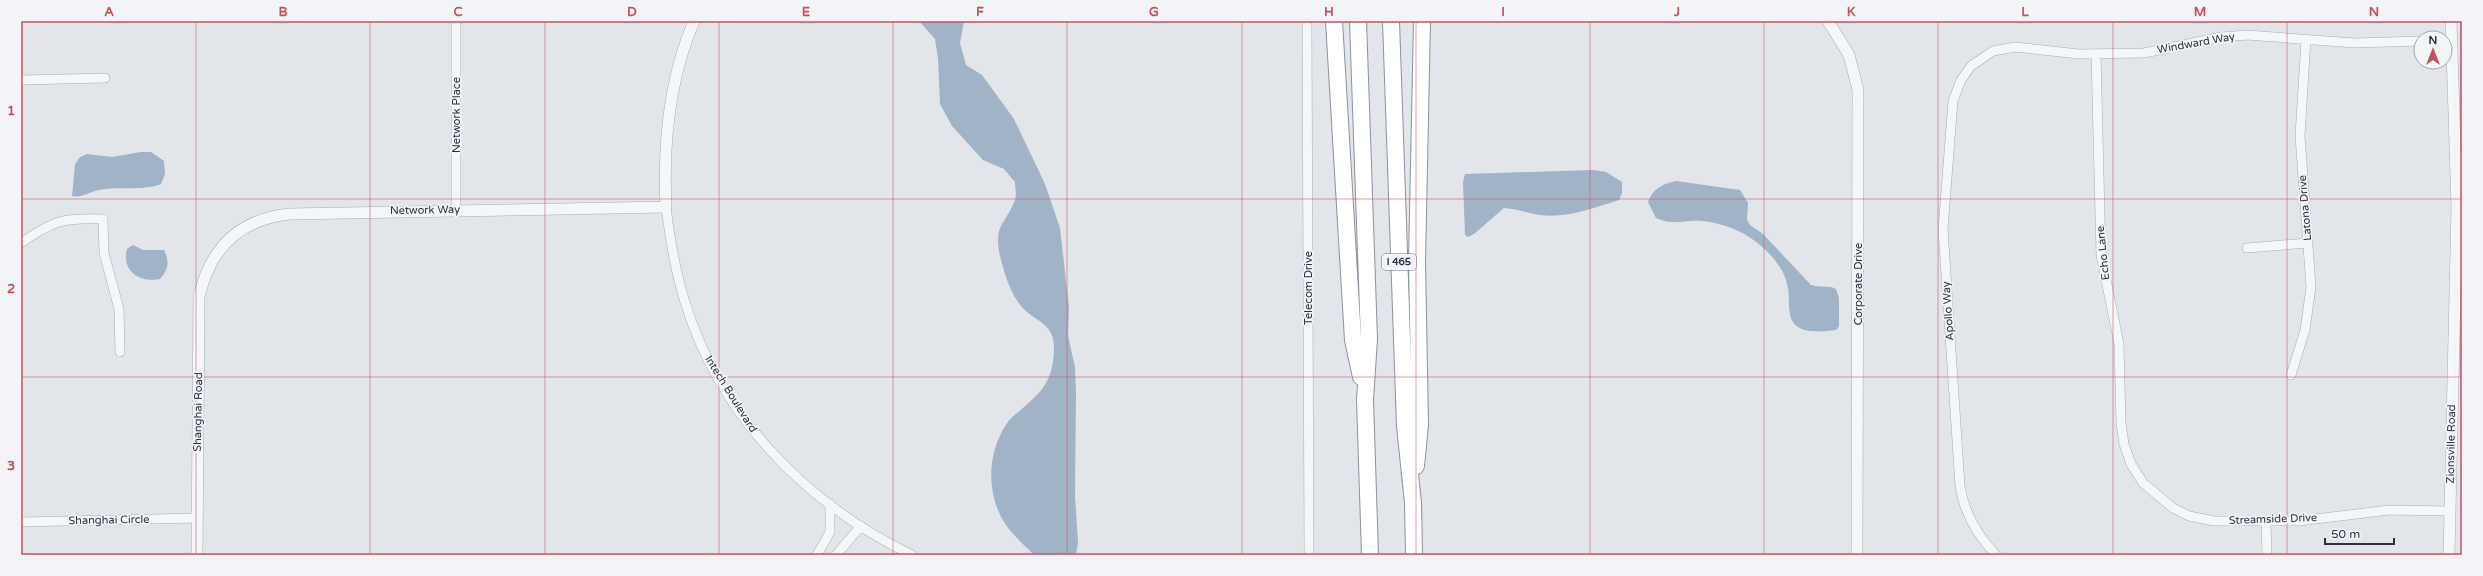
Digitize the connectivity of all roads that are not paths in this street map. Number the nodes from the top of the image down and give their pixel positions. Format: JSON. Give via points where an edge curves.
{"nodes":[{"id":1,"x":456,"y":21,"type":"edge"},
{"id":2,"x":694,"y":21,"type":"edge"},
{"id":3,"x":1307,"y":21,"type":"edge"},
{"id":4,"x":1334,"y":21,"type":"edge"},
{"id":5,"x":1358,"y":21,"type":"edge"},
{"id":6,"x":1390,"y":21,"type":"edge"},
{"id":7,"x":1422,"y":21,"type":"edge"},
{"id":8,"x":1828,"y":21,"type":"edge"},
{"id":9,"x":2306,"y":39,"type":"junction"},
{"id":10,"x":2413,"y":41,"type":"edge"},
{"id":11,"x":2096,"y":54,"type":"junction"},
{"id":12,"x":1974,"y":63,"type":"joint"},
{"id":13,"x":2450,"y":70,"type":"edge"},
{"id":14,"x":105,"y":78,"type":"dead end"},
{"id":15,"x":21,"y":80,"type":"edge"},
{"id":16,"x":666,"y":207,"type":"junction"},
{"id":17,"x":456,"y":210,"type":"junction"},
{"id":18,"x":22,"y":242,"type":"edge"},
{"id":19,"x":2308,"y":243,"type":"junction"},
{"id":20,"x":2246,"y":248,"type":"dead end"},
{"id":21,"x":207,"y":270,"type":"joint"},
{"id":22,"x":120,"y":352,"type":"dead end"},
{"id":23,"x":2291,"y":375,"type":"dead end"},
{"id":24,"x":1365,"y":400,"type":"junction"},
{"id":25,"x":2126,"y":451,"type":"joint"},
{"id":26,"x":830,"y":504,"type":"junction"},
{"id":27,"x":1412,"y":504,"type":"junction"},
{"id":28,"x":2450,"y":511,"type":"junction"},
{"id":29,"x":197,"y":518,"type":"junction"},
{"id":30,"x":2266,"y":521,"type":"junction"},
{"id":31,"x":21,"y":522,"type":"edge"},
{"id":32,"x":861,"y":526,"type":"junction"},
{"id":33,"x":197,"y":555,"type":"edge"},
{"id":34,"x":817,"y":555,"type":"edge"},
{"id":35,"x":836,"y":555,"type":"edge"},
{"id":36,"x":912,"y":555,"type":"edge"},
{"id":37,"x":1309,"y":555,"type":"edge"},
{"id":38,"x":1370,"y":555,"type":"edge"},
{"id":39,"x":1414,"y":555,"type":"edge"},
{"id":40,"x":1857,"y":555,"type":"edge"},
{"id":41,"x":1996,"y":555,"type":"edge"},
{"id":42,"x":2267,"y":555,"type":"edge"},
{"id":43,"x":2449,"y":555,"type":"edge"}],
"edges":[{"from":1,"to":17,"type":"street","name":"Network Place"},
{"from":2,"to":16,"type":"street","name":"Intech Boulevard","via":[[680,63],[669,116],[665,166]]},
{"from":3,"to":37,"type":"street","name":"Telecom Drive"},
{"from":4,"to":24,"type":"highway","via":[[1354,340]]},
{"from":5,"to":24,"type":"highway","number":"I 465","via":[[1369,339]]},
{"from":6,"to":27,"type":"highway","number":"I 465","via":[[1405,426]]},
{"from":7,"to":27,"type":"highway","via":[[1418,262],[1420,425]]},
{"from":8,"to":40,"type":"street","name":"Corporate Drive","via":[[1849,55],[1858,90]]},
{"from":9,"to":10,"type":"street","name":"Windward Way","via":[[2355,43]]},
{"from":9,"to":11,"type":"street","name":"Windward Way","via":[[2247,35],[2222,37],[2144,53]]},
{"from":9,"to":19,"type":"street","name":"Latona Drive","via":[[2300,136]]},
{"from":11,"to":12,"type":"street","name":"Windward Way","via":[[2015,47],[1993,51]]},
{"from":11,"to":25,"type":"street","name":"Echo Lane","via":[[2101,249],[2119,344],[2121,423]]},
{"from":12,"to":41,"type":"street","name":"Apollo Way","via":[[1963,76],[1954,97],[1943,229],[1960,486],[1965,508],[1975,528]]},
{"from":13,"to":28,"type":"street","name":"Zionsville Road","via":[[2457,207]]},
{"from":14,"to":15,"type":"street"},
{"from":16,"to":17,"type":"street","name":"Network Way"},
{"from":16,"to":26,"type":"street","name":"Intech Boulevard","via":[[674,260],[684,301],[714,371],[770,452],[790,472]]},
{"from":17,"to":21,"type":"street","name":"Network Way","via":[[274,216],[251,224],[232,237],[219,249]]},
{"from":18,"to":22,"type":"street","via":[[58,221],[74,218],[103,219],[104,253],[119,309]]},
{"from":19,"to":20,"type":"street"},
{"from":19,"to":23,"type":"street","name":"Latona Drive","via":[[2311,278],[2309,309],[2303,339]]},
{"from":21,"to":29,"type":"street","name":"Shanghai Road","via":[[199,297]]},
{"from":24,"to":38,"type":"highway","number":"I 465"},
{"from":25,"to":30,"type":"street","name":"Streamside Drive","via":[[2143,483],[2173,508],[2189,516],[2214,521]]},
{"from":26,"to":32,"type":"street","name":"Intech Boulevard"},
{"from":26,"to":34,"type":"street","via":[[830,532]]},
{"from":27,"to":39,"type":"highway","number":"I 465"},
{"from":28,"to":30,"type":"street","name":"Streamside Drive","via":[[2389,510],[2299,521]]},
{"from":28,"to":43,"type":"street","name":"Zionsville Road"},
{"from":29,"to":31,"type":"street","name":"Shanghai Circle"},
{"from":29,"to":33,"type":"street","name":"Shanghai Road"},
{"from":30,"to":42,"type":"street"},
{"from":32,"to":35,"type":"street"},
{"from":32,"to":36,"type":"street","name":"Intech Boulevard"}]}
